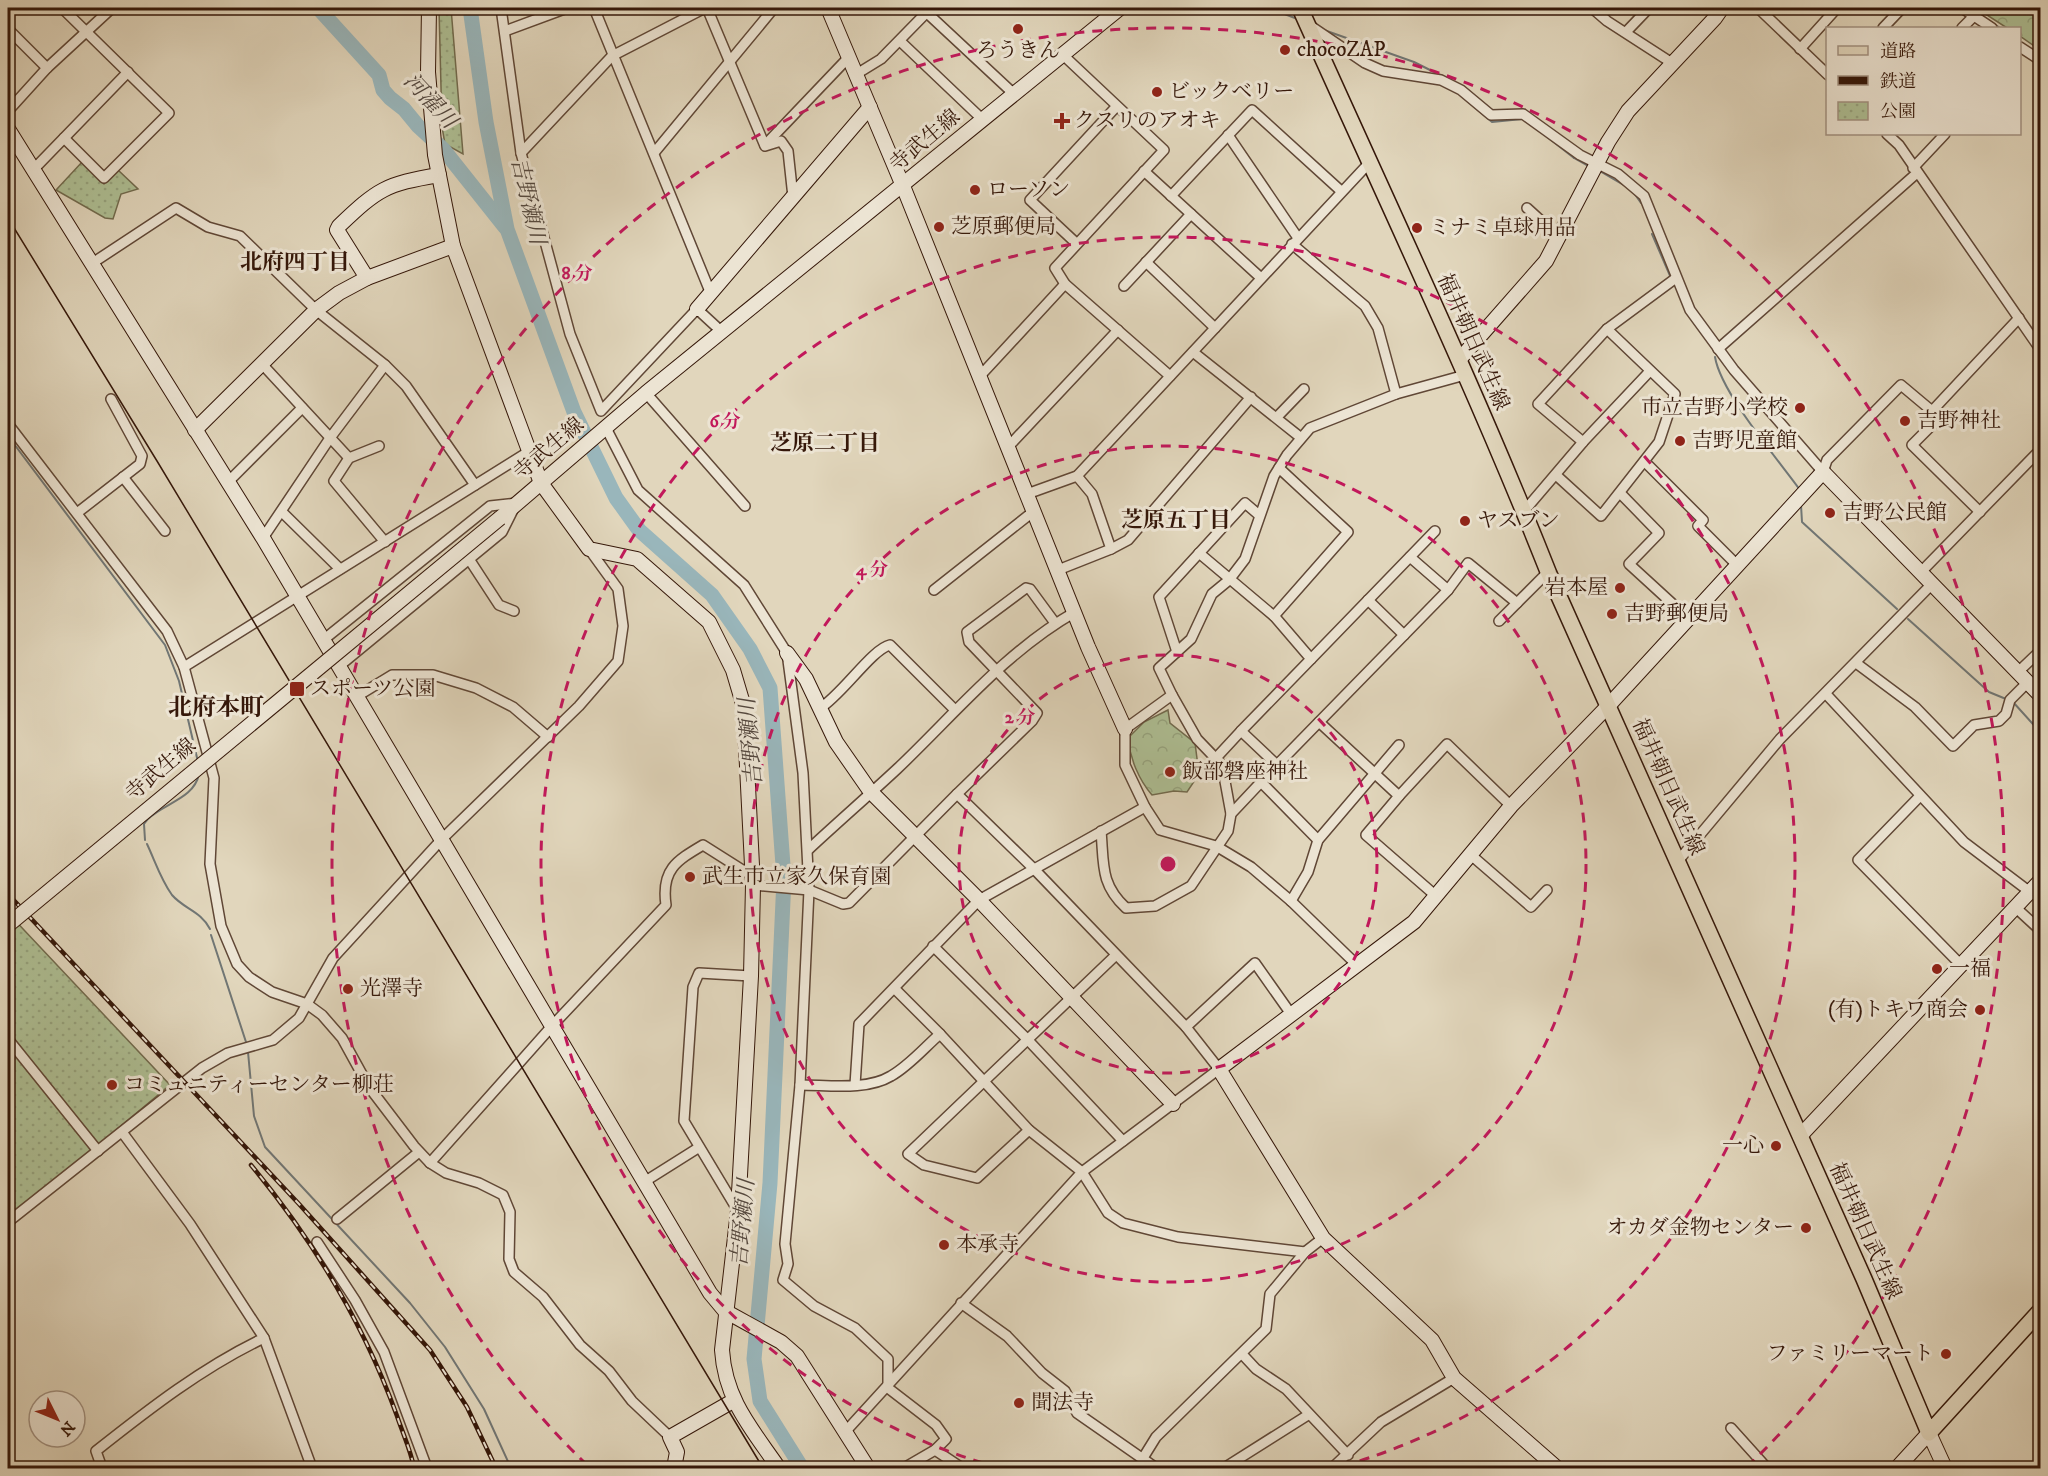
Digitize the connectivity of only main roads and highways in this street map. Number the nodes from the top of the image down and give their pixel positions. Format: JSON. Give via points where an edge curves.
{"nodes":[{"id":1,"x":1300,"y":8,"type":"edge"},
{"id":2,"x":2040,"y":1311,"type":"edge"}],
"edges":[{"from":1,"to":2,"type":"main road","name":"福井朝日武生線","via":[[1459,360],[1548,572],[1929,1433]]}]}
